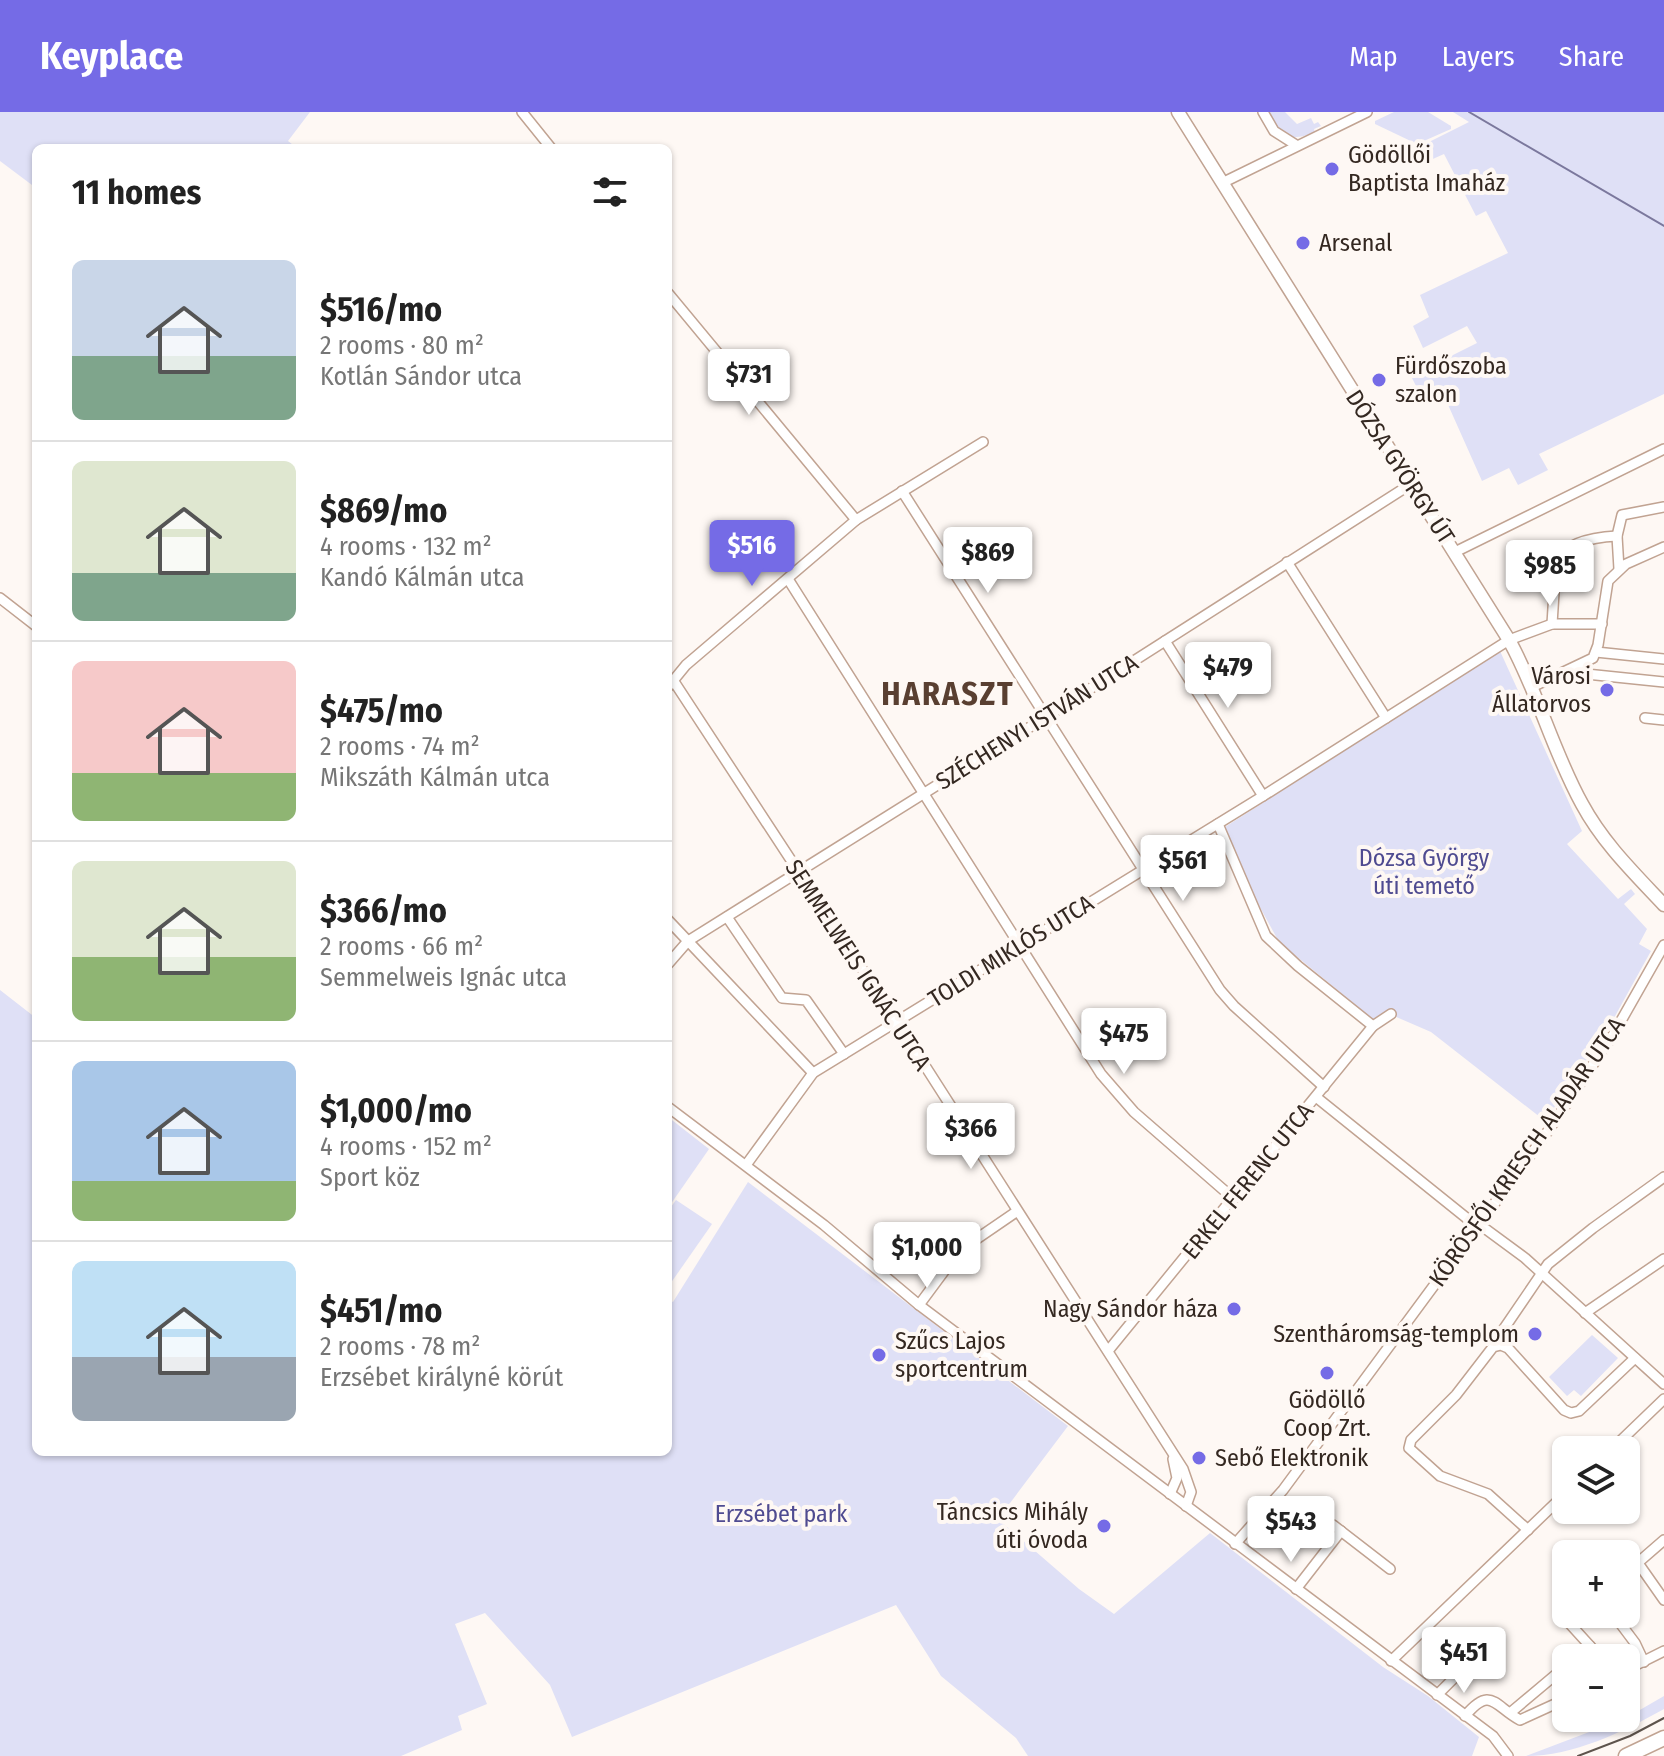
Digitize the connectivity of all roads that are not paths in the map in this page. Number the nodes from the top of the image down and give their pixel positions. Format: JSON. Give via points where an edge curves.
{"nodes":[{"id":1,"x":522,"y":112,"type":"edge"},
{"id":2,"x":1178,"y":112,"type":"edge"},
{"id":3,"x":1263,"y":112,"type":"edge"},
{"id":4,"x":1367,"y":112,"type":"edge"},
{"id":5,"x":548,"y":144,"type":"edge"},
{"id":6,"x":1296,"y":145,"type":"junction"},
{"id":7,"x":1222,"y":183,"type":"junction"},
{"id":8,"x":672,"y":298,"type":"edge"},
{"id":9,"x":983,"y":442,"type":"dead end"},
{"id":10,"x":1664,"y":449,"type":"edge"},
{"id":11,"x":1411,"y":484,"type":"junction"},
{"id":12,"x":902,"y":491,"type":"junction"},
{"id":13,"x":1664,"y":507,"type":"edge"},
{"id":14,"x":856,"y":520,"type":"junction"},
{"id":15,"x":1617,"y":536,"type":"junction"},
{"id":16,"x":1664,"y":547,"type":"edge"},
{"id":17,"x":1455,"y":552,"type":"junction"},
{"id":18,"x":1287,"y":562,"type":"junction"},
{"id":19,"x":1619,"y":569,"type":"junction"},
{"id":20,"x":788,"y":579,"type":"junction"},
{"id":21,"x":0,"y":598,"type":"edge"},
{"id":22,"x":32,"y":623,"type":"edge"},
{"id":23,"x":1552,"y":624,"type":"junction"},
{"id":24,"x":1602,"y":624,"type":"junction"},
{"id":25,"x":1509,"y":640,"type":"junction"},
{"id":26,"x":1165,"y":641,"type":"junction"},
{"id":27,"x":1596,"y":652,"type":"junction"},
{"id":28,"x":1664,"y":659,"type":"edge"},
{"id":29,"x":1567,"y":672,"type":"junction"},
{"id":30,"x":672,"y":682,"type":"edge"},
{"id":31,"x":1664,"y":682,"type":"edge"},
{"id":32,"x":672,"y":687,"type":"edge"},
{"id":33,"x":1532,"y":687,"type":"junction"},
{"id":34,"x":1046,"y":717,"type":"junction"},
{"id":35,"x":1386,"y":718,"type":"junction"},
{"id":36,"x":1645,"y":718,"type":"dead end"},
{"id":37,"x":1664,"y":720,"type":"edge"},
{"id":38,"x":924,"y":793,"type":"junction"},
{"id":39,"x":1263,"y":796,"type":"junction"},
{"id":40,"x":1218,"y":824,"type":"junction"},
{"id":41,"x":1142,"y":870,"type":"junction"},
{"id":42,"x":798,"y":873,"type":"junction"},
{"id":43,"x":1664,"y":905,"type":"edge"},
{"id":44,"x":727,"y":917,"type":"junction"},
{"id":45,"x":672,"y":924,"type":"edge"},
{"id":46,"x":688,"y":941,"type":"junction"},
{"id":47,"x":1664,"y":945,"type":"edge"},
{"id":48,"x":1021,"y":947,"type":"junction"},
{"id":49,"x":672,"y":959,"type":"edge"},
{"id":50,"x":1391,"y":1014,"type":"dead end"},
{"id":51,"x":897,"y":1022,"type":"junction"},
{"id":52,"x":1373,"y":1026,"type":"junction"},
{"id":53,"x":844,"y":1054,"type":"junction"},
{"id":54,"x":813,"y":1073,"type":"junction"},
{"id":55,"x":1324,"y":1087,"type":"junction"},
{"id":56,"x":1316,"y":1097,"type":"junction"},
{"id":57,"x":672,"y":1110,"type":"edge"},
{"id":58,"x":746,"y":1165,"type":"junction"},
{"id":59,"x":1664,"y":1177,"type":"edge"},
{"id":60,"x":1234,"y":1199,"type":"junction"},
{"id":61,"x":1016,"y":1212,"type":"junction"},
{"id":62,"x":1478,"y":1225,"type":"junction"},
{"id":63,"x":1664,"y":1259,"type":"edge"},
{"id":64,"x":1542,"y":1272,"type":"junction"},
{"id":65,"x":919,"y":1305,"type":"junction"},
{"id":66,"x":1585,"y":1313,"type":"junction"},
{"id":67,"x":1501,"y":1333,"type":"dead end"},
{"id":68,"x":1108,"y":1351,"type":"junction"},
{"id":69,"x":1635,"y":1358,"type":"junction"},
{"id":70,"x":1664,"y":1384,"type":"edge"},
{"id":71,"x":1664,"y":1399,"type":"edge"},
{"id":72,"x":1626,"y":1436,"type":"edge"},
{"id":73,"x":1172,"y":1452,"type":"junction"},
{"id":74,"x":1170,"y":1494,"type":"junction"},
{"id":75,"x":1186,"y":1506,"type":"junction"},
{"id":76,"x":1552,"y":1507,"type":"edge"},
{"id":77,"x":1528,"y":1530,"type":"junction"},
{"id":78,"x":1664,"y":1540,"type":"edge"},
{"id":79,"x":1235,"y":1544,"type":"junction"},
{"id":80,"x":1640,"y":1561,"type":"edge"},
{"id":81,"x":1640,"y":1566,"type":"edge"},
{"id":82,"x":1390,"y":1569,"type":"dead end"},
{"id":83,"x":1296,"y":1589,"type":"junction"},
{"id":84,"x":1664,"y":1600,"type":"edge"},
{"id":85,"x":1574,"y":1628,"type":"edge"},
{"id":86,"x":1624,"y":1628,"type":"edge"},
{"id":87,"x":1588,"y":1644,"type":"edge"},
{"id":88,"x":1664,"y":1651,"type":"edge"},
{"id":89,"x":1391,"y":1661,"type":"junction"},
{"id":90,"x":1644,"y":1662,"type":"junction"},
{"id":91,"x":1640,"y":1664,"type":"edge"},
{"id":92,"x":1436,"y":1670,"type":"dead end"},
{"id":93,"x":1552,"y":1678,"type":"edge"},
{"id":94,"x":1437,"y":1695,"type":"junction"},
{"id":95,"x":1552,"y":1706,"type":"edge"},
{"id":96,"x":1510,"y":1713,"type":"junction"},
{"id":97,"x":1465,"y":1716,"type":"junction"},
{"id":98,"x":1664,"y":1738,"type":"edge"},
{"id":99,"x":1508,"y":1756,"type":"edge"},
{"id":100,"x":1626,"y":1756,"type":"edge"}],
"edges":[{"from":1,"to":5,"type":"street"},
{"from":2,"to":7,"type":"main road","name":"DÓZSA GYÖRGY ÚT"},
{"from":3,"to":6,"type":"street","via":[[1278,134]]},
{"from":4,"to":6,"type":"street"},
{"from":6,"to":7,"type":"street"},
{"from":7,"to":11,"type":"main road","name":"DÓZSA GYÖRGY ÚT"},
{"from":8,"to":14,"type":"street"},
{"from":9,"to":12,"type":"street"},
{"from":10,"to":17,"type":"street"},
{"from":11,"to":17,"type":"main road","name":"DÓZSA GYÖRGY ÚT"},
{"from":11,"to":18,"type":"street","name":"SZÉCHENYI ISTVÁN UTCA"},
{"from":12,"to":14,"type":"street"},
{"from":12,"to":34,"type":"street"},
{"from":13,"to":15,"type":"street","via":[[1622,515]]},
{"from":14,"to":20,"type":"street"},
{"from":15,"to":19,"type":"street"},
{"from":15,"to":23,"type":"street","via":[[1594,538],[1560,555]]},
{"from":16,"to":19,"type":"street"},
{"from":17,"to":25,"type":"main road","name":"DÓZSA GYÖRGY ÚT"},
{"from":18,"to":26,"type":"street","name":"SZÉCHENYI ISTVÁN UTCA"},
{"from":18,"to":35,"type":"street"},
{"from":19,"to":24,"type":"street","via":[[1605,590]]},
{"from":20,"to":30,"type":"street"},
{"from":20,"to":38,"type":"street"},
{"from":21,"to":22,"type":"street"},
{"from":23,"to":24,"type":"street"},
{"from":23,"to":25,"type":"street","name":"TOLDI MIKLÓS UTCA"},
{"from":24,"to":27,"type":"street"},
{"from":25,"to":33,"type":"main road","name":"DÓZSA GYÖRGY ÚT"},
{"from":25,"to":35,"type":"street","name":"TOLDI MIKLÓS UTCA"},
{"from":26,"to":34,"type":"street","name":"SZÉCHENYI ISTVÁN UTCA"},
{"from":26,"to":39,"type":"street"},
{"from":27,"to":28,"type":"street"},
{"from":27,"to":29,"type":"street"},
{"from":29,"to":31,"type":"street"},
{"from":29,"to":33,"type":"street"},
{"from":32,"to":42,"type":"street","name":"SEMMELWEIS IGNÁC UTCA"},
{"from":33,"to":43,"type":"main road","name":"DÓZSA GYÖRGY ÚT","via":[[1581,802],[1618,856]]},
{"from":34,"to":38,"type":"street","name":"SZÉCHENYI ISTVÁN UTCA"},
{"from":34,"to":41,"type":"street"},
{"from":35,"to":39,"type":"street","name":"TOLDI MIKLÓS UTCA"},
{"from":36,"to":37,"type":"street"},
{"from":38,"to":42,"type":"street","name":"SZÉCHENYI ISTVÁN UTCA"},
{"from":38,"to":48,"type":"street"},
{"from":39,"to":40,"type":"street","name":"TOLDI MIKLÓS UTCA"},
{"from":40,"to":41,"type":"street","name":"TOLDI MIKLÓS UTCA"},
{"from":40,"to":52,"type":"street","via":[[1266,936]]},
{"from":41,"to":48,"type":"street","name":"TOLDI MIKLÓS UTCA"},
{"from":41,"to":55,"type":"street","via":[[1226,998]]},
{"from":42,"to":44,"type":"street","name":"SZÉCHENYI ISTVÁN UTCA"},
{"from":42,"to":51,"type":"street","name":"SEMMELWEIS IGNÁC UTCA"},
{"from":44,"to":46,"type":"street","name":"SZÉCHENYI ISTVÁN UTCA"},
{"from":44,"to":53,"type":"street","via":[[782,998],[806,1000]]},
{"from":45,"to":46,"type":"street"},
{"from":46,"to":49,"type":"street","name":"SZÉCHENYI ISTVÁN UTCA"},
{"from":46,"to":54,"type":"street"},
{"from":47,"to":62,"type":"street","name":"KÖRÖSFŐI KRIESCH ALADÁR UTCA","via":[[1574,1094]]},
{"from":48,"to":51,"type":"street","name":"TOLDI MIKLÓS UTCA"},
{"from":48,"to":60,"type":"street","via":[[1118,1095]]},
{"from":50,"to":52,"type":"street","name":"ERKEL FERENC UTCA"},
{"from":51,"to":53,"type":"street","name":"TOLDI MIKLÓS UTCA"},
{"from":51,"to":61,"type":"street","name":"SEMMELWEIS IGNÁC UTCA"},
{"from":52,"to":55,"type":"street","name":"ERKEL FERENC UTCA"},
{"from":53,"to":54,"type":"street","name":"TOLDI MIKLÓS UTCA"},
{"from":54,"to":58,"type":"street","name":"TOLDI MIKLÓS UTCA"},
{"from":55,"to":56,"type":"street","name":"ERKEL FERENC UTCA"},
{"from":56,"to":60,"type":"street","name":"ERKEL FERENC UTCA"},
{"from":56,"to":62,"type":"street"},
{"from":57,"to":58,"type":"street"},
{"from":58,"to":65,"type":"street"},
{"from":59,"to":64,"type":"street"},
{"from":60,"to":68,"type":"street","name":"ERKEL FERENC UTCA"},
{"from":61,"to":65,"type":"street","via":[[959,1251]]},
{"from":61,"to":68,"type":"street","name":"SEMMELWEIS IGNÁC UTCA"},
{"from":62,"to":64,"type":"street"},
{"from":62,"to":79,"type":"street","name":"KÖRÖSFŐI KRIESCH ALADÁR UTCA","via":[[1283,1490]]},
{"from":63,"to":66,"type":"street"},
{"from":64,"to":66,"type":"street"},
{"from":64,"to":67,"type":"street"},
{"from":65,"to":74,"type":"street"},
{"from":66,"to":69,"type":"street"},
{"from":68,"to":73,"type":"street","name":"SEMMELWEIS IGNÁC UTCA"},
{"from":69,"to":70,"type":"street"},
{"from":69,"to":77,"type":"street","via":[[1571,1413],[1508,1348],[1496,1346],[1411,1440],[1409,1448],[1440,1476],[1484,1491]]},
{"from":71,"to":72,"type":"street"},
{"from":73,"to":74,"type":"street","via":[[1177,1478]]},
{"from":73,"to":75,"type":"street","name":"SEMMELWEIS IGNÁC UTCA","via":[[1191,1487]]},
{"from":74,"to":75,"type":"street"},
{"from":75,"to":79,"type":"street"},
{"from":76,"to":77,"type":"street"},
{"from":77,"to":89,"type":"street"},
{"from":78,"to":80,"type":"street"},
{"from":79,"to":83,"type":"street"},
{"from":81,"to":84,"type":"street"},
{"from":82,"to":83,"type":"street","via":[[1337,1528]]},
{"from":83,"to":89,"type":"street"},
{"from":85,"to":87,"type":"street"},
{"from":86,"to":90,"type":"street"},
{"from":88,"to":90,"type":"street"},
{"from":89,"to":94,"type":"street"},
{"from":90,"to":91,"type":"street"},
{"from":92,"to":94,"type":"street","via":[[1461,1645],[1474,1658]]},
{"from":93,"to":96,"type":"street"},
{"from":94,"to":97,"type":"street"},
{"from":95,"to":96,"type":"street","via":[[1522,1720]]},
{"from":96,"to":97,"type":"street","via":[[1484,1699]]},
{"from":97,"to":99,"type":"street","via":[[1499,1741]]},
{"from":98,"to":100,"type":"main road"}]}
